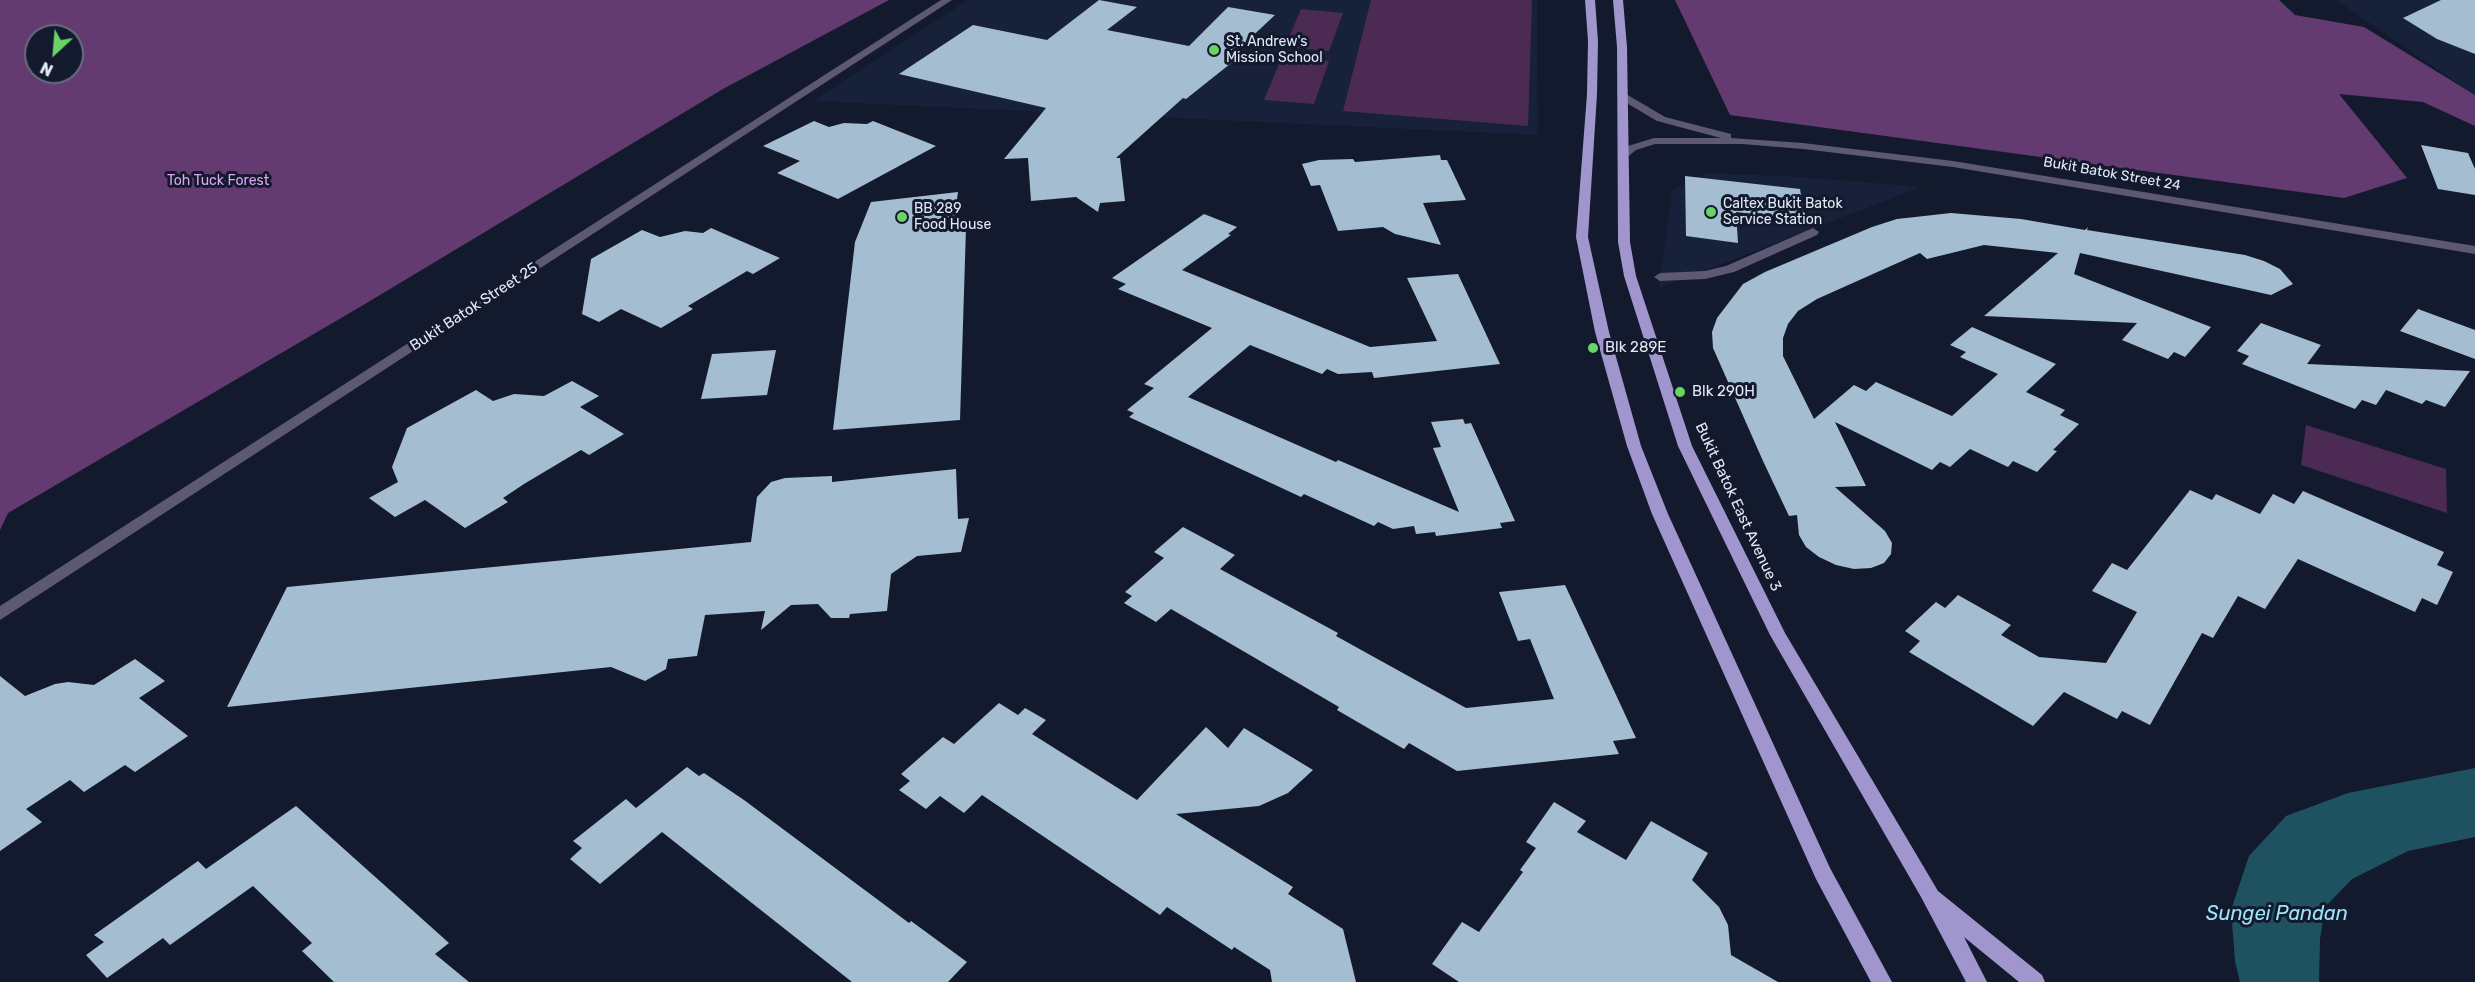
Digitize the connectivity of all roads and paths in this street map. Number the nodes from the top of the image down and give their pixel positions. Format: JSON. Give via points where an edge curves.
{"nodes":[{"id":1,"x":947,"y":0,"type":"edge"},
{"id":2,"x":1590,"y":0,"type":"edge"},
{"id":3,"x":1618,"y":0,"type":"edge"},
{"id":4,"x":1622,"y":96,"type":"junction"},
{"id":5,"x":1742,"y":141,"type":"junction"},
{"id":6,"x":1624,"y":157,"type":"junction"},
{"id":7,"x":1812,"y":232,"type":"dead end"},
{"id":8,"x":2475,"y":250,"type":"edge"},
{"id":9,"x":1660,"y":277,"type":"dead end"},
{"id":10,"x":0,"y":614,"type":"edge"},
{"id":11,"x":1928,"y":891,"type":"junction"},
{"id":12,"x":1871,"y":961,"type":"junction"},
{"id":13,"x":1870,"y":982,"type":"edge"},
{"id":14,"x":1882,"y":982,"type":"edge"},
{"id":15,"x":1977,"y":982,"type":"edge"},
{"id":16,"x":2035,"y":982,"type":"edge"}],
"edges":[{"from":1,"to":10,"type":"street","name":"Bukit Batok Street 25"},
{"from":2,"to":12,"type":"main road","via":[[1592,94],[1582,237],[1602,332],[1634,446],[1660,514],[1823,873]]},
{"from":3,"to":4,"type":"main road","name":"Bukit Batok East Avenue 3"},
{"from":4,"to":5,"type":"street","name":"Bukit Batok Street 24","via":[[1661,119]]},
{"from":4,"to":6,"type":"main road","name":"Bukit Batok East Avenue 3"},
{"from":5,"to":6,"type":"street","name":"Bukit Batok Street 24","via":[[1646,142]]},
{"from":5,"to":8,"type":"street","name":"Bukit Batok Street 24","via":[[1953,164]]},
{"from":6,"to":11,"type":"main road","name":"Bukit Batok East Avenue 3","via":[[1624,242],[1630,276],[1685,447],[1778,635]]},
{"from":7,"to":9,"type":"street","via":[[1730,269],[1705,275]]},
{"from":11,"to":15,"type":"main road","name":"Bukit Batok East Avenue 3"},
{"from":11,"to":16,"type":"main road"},
{"from":12,"to":13,"type":"main road"},
{"from":12,"to":14,"type":"main road"}]}
